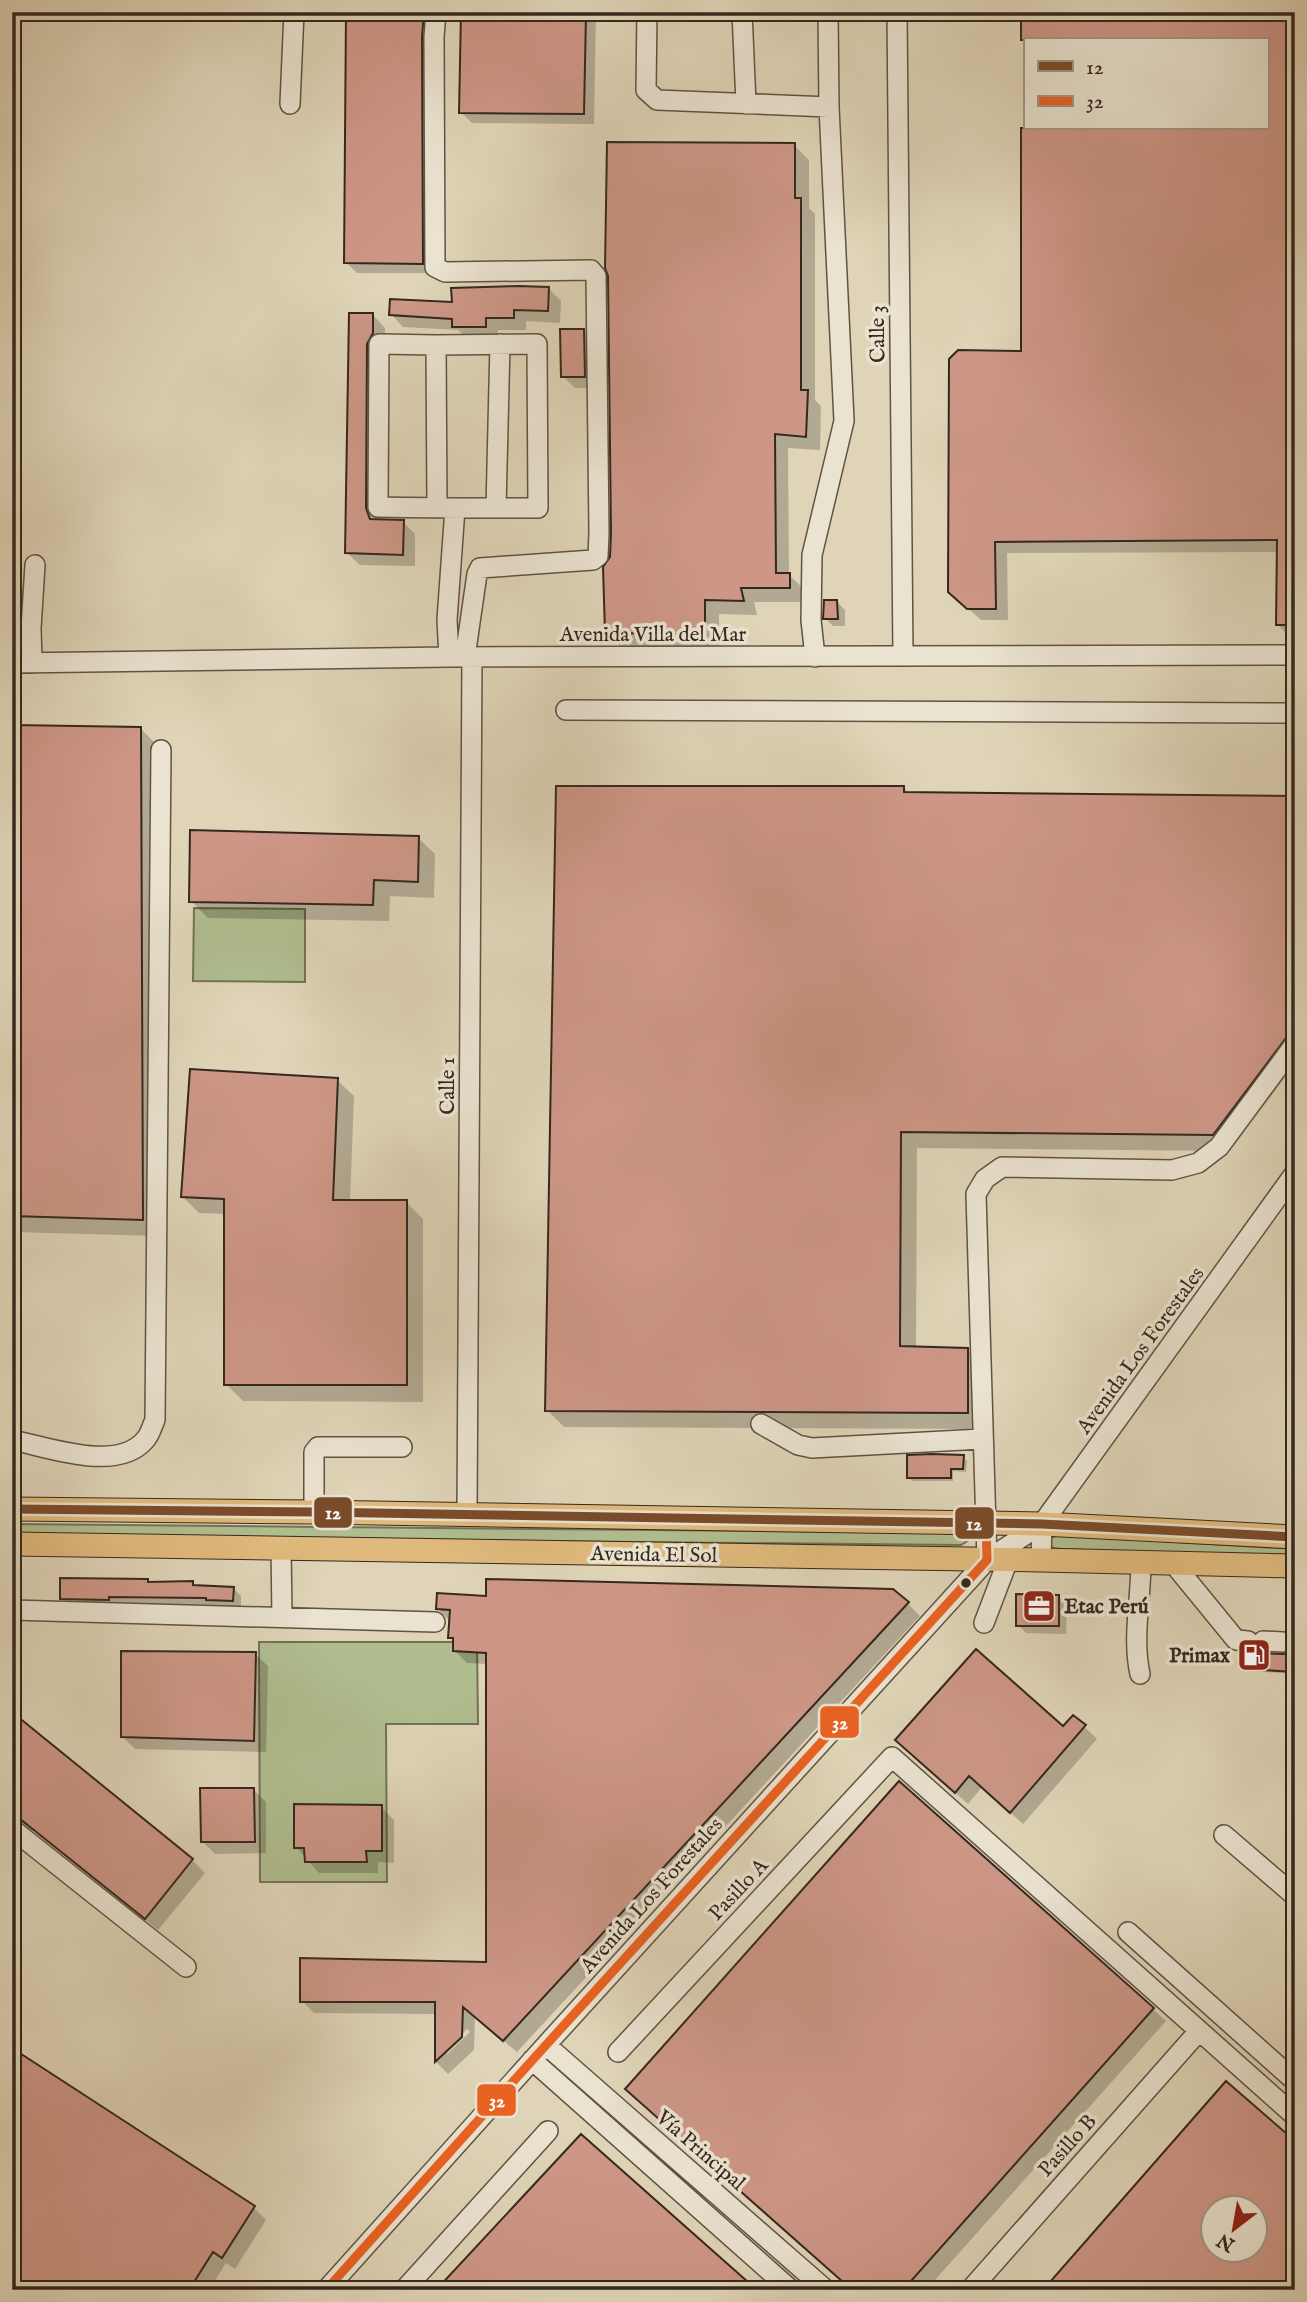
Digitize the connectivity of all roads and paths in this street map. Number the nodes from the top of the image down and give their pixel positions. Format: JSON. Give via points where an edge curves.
{"nodes":[{"id":1,"x":294,"y":12,"type":"edge"},
{"id":2,"x":436,"y":12,"type":"edge"},
{"id":3,"x":647,"y":12,"type":"edge"},
{"id":4,"x":742,"y":12,"type":"edge"},
{"id":5,"x":828,"y":12,"type":"edge"},
{"id":6,"x":897,"y":12,"type":"edge"},
{"id":7,"x":290,"y":104,"type":"dead end"},
{"id":8,"x":746,"y":104,"type":"junction"},
{"id":9,"x":829,"y":107,"type":"junction"},
{"id":10,"x":500,"y":344,"type":"junction"},
{"id":11,"x":436,"y":345,"type":"junction"},
{"id":12,"x":446,"y":508,"type":"junction"},
{"id":13,"x":496,"y":508,"type":"junction"},
{"id":14,"x":35,"y":565,"type":"dead end"},
{"id":15,"x":1295,"y":655,"type":"edge"},
{"id":16,"x":903,"y":656,"type":"junction"},
{"id":17,"x":462,"y":657,"type":"junction"},
{"id":18,"x":815,"y":657,"type":"junction"},
{"id":19,"x":22,"y":663,"type":"edge"},
{"id":20,"x":566,"y":710,"type":"dead end"},
{"id":21,"x":1295,"y":713,"type":"edge"},
{"id":22,"x":161,"y":750,"type":"dead end"},
{"id":23,"x":1295,"y":1044,"type":"edge"},
{"id":24,"x":1295,"y":1173,"type":"edge"},
{"id":25,"x":761,"y":1424,"type":"dead end"},
{"id":26,"x":982,"y":1439,"type":"junction"},
{"id":27,"x":12,"y":1440,"type":"edge"},
{"id":28,"x":402,"y":1447,"type":"dead end"},
{"id":29,"x":12,"y":1509,"type":"edge"},
{"id":30,"x":314,"y":1511,"type":"junction"},
{"id":31,"x":467,"y":1514,"type":"junction"},
{"id":32,"x":986,"y":1524,"type":"junction"},
{"id":33,"x":1042,"y":1524,"type":"junction"},
{"id":34,"x":1295,"y":1537,"type":"edge"},
{"id":35,"x":12,"y":1544,"type":"edge"},
{"id":36,"x":281,"y":1548,"type":"junction"},
{"id":37,"x":998,"y":1560,"type":"junction"},
{"id":38,"x":1041,"y":1560,"type":"junction"},
{"id":39,"x":1141,"y":1562,"type":"junction"},
{"id":40,"x":1173,"y":1563,"type":"junction"},
{"id":41,"x":1295,"y":1566,"type":"edge"},
{"id":42,"x":12,"y":1610,"type":"edge"},
{"id":43,"x":282,"y":1617,"type":"junction"},
{"id":44,"x":436,"y":1622,"type":"dead end"},
{"id":45,"x":984,"y":1623,"type":"dead end"},
{"id":46,"x":1265,"y":1641,"type":"dead end"},
{"id":47,"x":1140,"y":1674,"type":"dead end"},
{"id":48,"x":12,"y":1829,"type":"edge"},
{"id":49,"x":1224,"y":1835,"type":"dead end"},
{"id":50,"x":1295,"y":1896,"type":"edge"},
{"id":51,"x":1128,"y":1932,"type":"dead end"},
{"id":52,"x":186,"y":1967,"type":"dead end"},
{"id":53,"x":1199,"y":2031,"type":"junction"},
{"id":54,"x":546,"y":2045,"type":"junction"},
{"id":55,"x":618,"y":2052,"type":"dead end"},
{"id":56,"x":532,"y":2060,"type":"junction"},
{"id":57,"x":1295,"y":2081,"type":"edge"},
{"id":58,"x":1295,"y":2116,"type":"edge"},
{"id":59,"x":548,"y":2131,"type":"dead end"},
{"id":60,"x":326,"y":2290,"type":"edge"},
{"id":61,"x":404,"y":2290,"type":"edge"},
{"id":62,"x":791,"y":2290,"type":"edge"},
{"id":63,"x":825,"y":2290,"type":"edge"},
{"id":64,"x":970,"y":2290,"type":"edge"}],
"edges":[{"from":1,"to":7,"type":"street"},
{"from":2,"to":17,"type":"street","via":[[435,267],[444,272],[591,270],[596,276],[598,556],[480,568]]},
{"from":3,"to":8,"type":"street","via":[[646,90],[650,95],[656,100]]},
{"from":4,"to":8,"type":"street"},
{"from":5,"to":9,"type":"street"},
{"from":6,"to":16,"type":"street","name":"Calle 3"},
{"from":8,"to":9,"type":"street"},
{"from":9,"to":18,"type":"street","via":[[844,421],[812,555]]},
{"from":10,"to":11,"type":"street"},
{"from":10,"to":13,"type":"street"},
{"from":10,"to":13,"type":"street","via":[[537,344],[538,508]]},
{"from":11,"to":12,"type":"street"},
{"from":11,"to":12,"type":"street","via":[[380,344],[378,507]]},
{"from":12,"to":13,"type":"street"},
{"from":12,"to":17,"type":"street","via":[[447,620]]},
{"from":14,"to":19,"type":"street","via":[[31,628]]},
{"from":15,"to":16,"type":"street","name":"Avenida Villa del Mar"},
{"from":16,"to":18,"type":"street","name":"Avenida Villa del Mar"},
{"from":17,"to":18,"type":"street","name":"Avenida Villa del Mar"},
{"from":17,"to":19,"type":"street","name":"Avenida Villa del Mar"},
{"from":17,"to":31,"type":"street","name":"Calle 1"},
{"from":20,"to":21,"type":"street"},
{"from":22,"to":27,"type":"street","via":[[155,1420],[146,1439],[114,1457]]},
{"from":23,"to":26,"type":"street","via":[[1219,1147],[1198,1163],[1172,1170],[1002,1167],[985,1179],[976,1194]]},
{"from":24,"to":33,"type":"street","name":"Avenida Los Forestales"},
{"from":25,"to":26,"type":"street","via":[[812,1448]]},
{"from":26,"to":32,"type":"street"},
{"from":28,"to":30,"type":"street","via":[[318,1447],[314,1451]]},
{"from":29,"to":30,"type":"main road","name":"Avenida El Sol"},
{"from":30,"to":31,"type":"main road","name":"Avenida El Sol"},
{"from":31,"to":32,"type":"main road","name":"Avenida El Sol"},
{"from":32,"to":33,"type":"main road","name":"Avenida El Sol"},
{"from":32,"to":37,"type":"street"},
{"from":33,"to":34,"type":"main road","name":"Avenida El Sol"},
{"from":33,"to":37,"type":"street","name":"Avenida Los Forestales"},
{"from":33,"to":38,"type":"street"},
{"from":35,"to":36,"type":"main road","name":"Avenida El Sol"},
{"from":36,"to":37,"type":"main road","name":"Avenida El Sol"},
{"from":36,"to":43,"type":"street"},
{"from":37,"to":38,"type":"main road","name":"Avenida El Sol"},
{"from":37,"to":45,"type":"street"},
{"from":37,"to":54,"type":"street","name":"Avenida Los Forestales"},
{"from":38,"to":39,"type":"main road","name":"Avenida El Sol"},
{"from":39,"to":40,"type":"main road","name":"Avenida El Sol"},
{"from":39,"to":47,"type":"street","via":[[1136,1626]]},
{"from":40,"to":41,"type":"main road","name":"Avenida El Sol"},
{"from":40,"to":46,"type":"street","via":[[1236,1640]]},
{"from":42,"to":43,"type":"street"},
{"from":43,"to":44,"type":"street"},
{"from":48,"to":52,"type":"street"},
{"from":49,"to":50,"type":"street"},
{"from":51,"to":57,"type":"street"},
{"from":53,"to":55,"type":"street","name":"Pasillo A","via":[[892,1757]]},
{"from":53,"to":58,"type":"street"},
{"from":53,"to":64,"type":"street","name":"Pasillo B"},
{"from":54,"to":56,"type":"street","name":"Avenida Los Forestales"},
{"from":54,"to":63,"type":"street","name":"Vía Principal"},
{"from":56,"to":60,"type":"street","name":"Avenida Los Forestales"},
{"from":56,"to":62,"type":"street"},
{"from":59,"to":61,"type":"street"}]}
